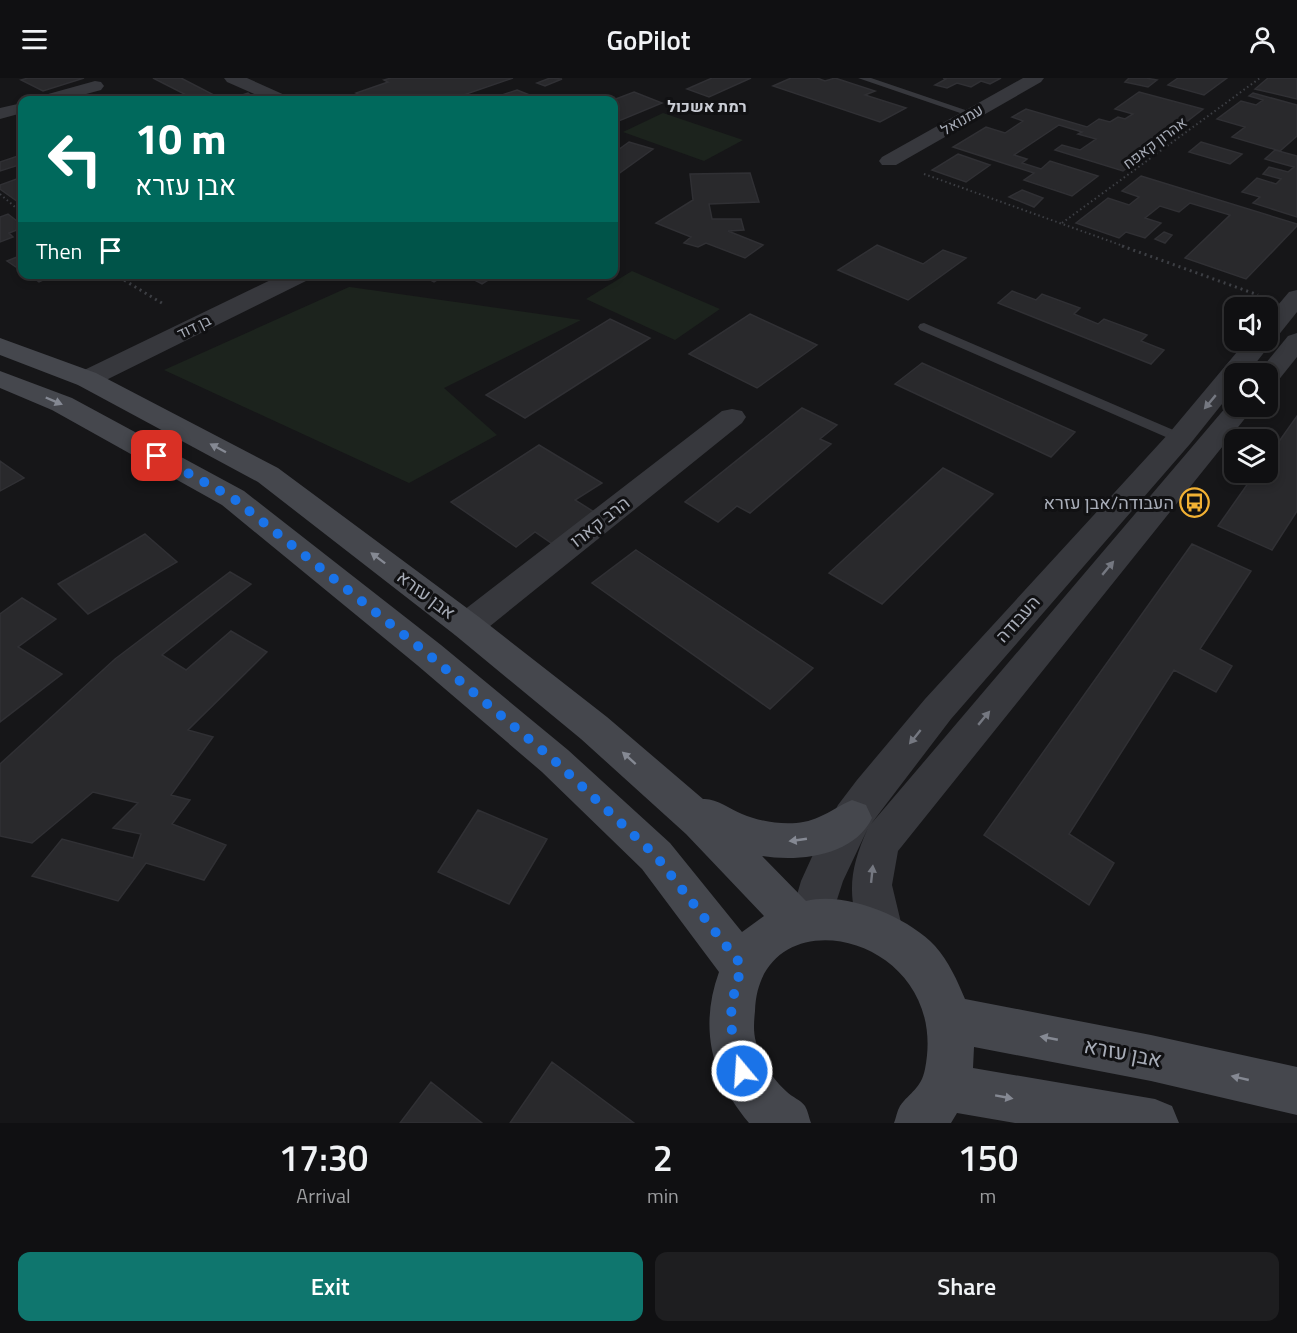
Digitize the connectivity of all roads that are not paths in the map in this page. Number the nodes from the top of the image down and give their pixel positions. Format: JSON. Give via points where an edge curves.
{"nodes":[{"id":1,"x":233,"y":78,"type":"edge"},
{"id":2,"x":862,"y":78,"type":"edge"},
{"id":3,"x":1035,"y":78,"type":"edge"},
{"id":4,"x":95,"y":86,"type":"dead end"},
{"id":5,"x":61,"y":96,"type":"edge"},
{"id":6,"x":272,"y":96,"type":"edge"},
{"id":7,"x":18,"y":109,"type":"edge"},
{"id":8,"x":0,"y":114,"type":"edge"},
{"id":9,"x":972,"y":114,"type":"junction"},
{"id":10,"x":889,"y":161,"type":"road end"},
{"id":11,"x":292,"y":279,"type":"edge"},
{"id":12,"x":1293,"y":302,"type":"edge"},
{"id":13,"x":1278,"y":320,"type":"edge"},
{"id":14,"x":924,"y":327,"type":"dead end"},
{"id":15,"x":1297,"y":341,"type":"edge"},
{"id":16,"x":0,"y":346,"type":"edge"},
{"id":17,"x":1252,"y":351,"type":"edge"},
{"id":18,"x":1278,"y":364,"type":"edge"},
{"id":19,"x":0,"y":379,"type":"edge"},
{"id":20,"x":87,"y":379,"type":"junction"},
{"id":21,"x":732,"y":417,"type":"dead end"},
{"id":22,"x":1233,"y":417,"type":"edge"},
{"id":23,"x":1180,"y":438,"type":"junction"},
{"id":24,"x":468,"y":626,"type":"junction"},
{"id":25,"x":673,"y":797,"type":"junction"},
{"id":26,"x":852,"y":818,"type":"junction"},
{"id":27,"x":805,"y":921,"type":"junction"},
{"id":28,"x":881,"y":931,"type":"junction"},
{"id":29,"x":742,"y":966,"type":"junction"},
{"id":30,"x":949,"y":1019,"type":"junction"},
{"id":31,"x":1297,"y":1091,"type":"edge"},
{"id":32,"x":932,"y":1105,"type":"edge"},
{"id":33,"x":773,"y":1117,"type":"edge"},
{"id":34,"x":1155,"y":1123,"type":"edge"}],
"edges":[{"from":1,"to":6,"type":"street"},
{"from":2,"to":9,"type":"lane"},
{"from":3,"to":9,"type":"street","name":"עמנואל"},
{"from":4,"to":5,"type":"street"},
{"from":7,"to":8,"type":"street"},
{"from":9,"to":10,"type":"street","name":"עמנואל"},
{"from":11,"to":20,"type":"street","name":"בן דוד"},
{"from":12,"to":13,"type":"street"},
{"from":14,"to":23,"type":"lane"},
{"from":15,"to":18,"type":"street"},
{"from":16,"to":20,"type":"street","name":"אבן עזרא"},
{"from":17,"to":23,"type":"street","name":"העבודה","one_way":true},
{"from":19,"to":29,"type":"street","one_way":true,"via":[[62,404],[233,498],[555,761],[656,856]]},
{"from":24,"to":20,"type":"street","name":"אבן עזרא","one_way":true,"via":[[268,475]]},
{"from":21,"to":24,"type":"street","name":"הרב קארו"},
{"from":28,"to":22,"type":"street","name":"העבודה","one_way":true,"via":[[871,900],[871,876],[883,839]]},
{"from":23,"to":26,"type":"street","name":"העבודה","one_way":true,"via":[[938,710]]},
{"from":25,"to":24,"type":"street","name":"אבן עזרא","one_way":true},
{"from":26,"to":25,"type":"street","one_way":true,"via":[[824,835],[794,842],[756,838],[718,823]]},
{"from":25,"to":27,"type":"street","name":"אבן עזרא"},
{"from":26,"to":27,"type":"street","name":"העבודה"},
{"from":27,"to":28,"type":"street","via":[[823,917],[848,920]]},
{"from":27,"to":29,"type":"street","via":[[776,932]]},
{"from":28,"to":30,"type":"street","via":[[912,953],[935,983]]},
{"from":29,"to":33,"type":"street","via":[[732,998],[731,1034],[742,1071]]},
{"from":31,"to":30,"type":"street","name":"אבן עזרא","one_way":true},
{"from":30,"to":32,"type":"street","via":[[952,1053]]},
{"from":32,"to":34,"type":"street","one_way":true}]}
